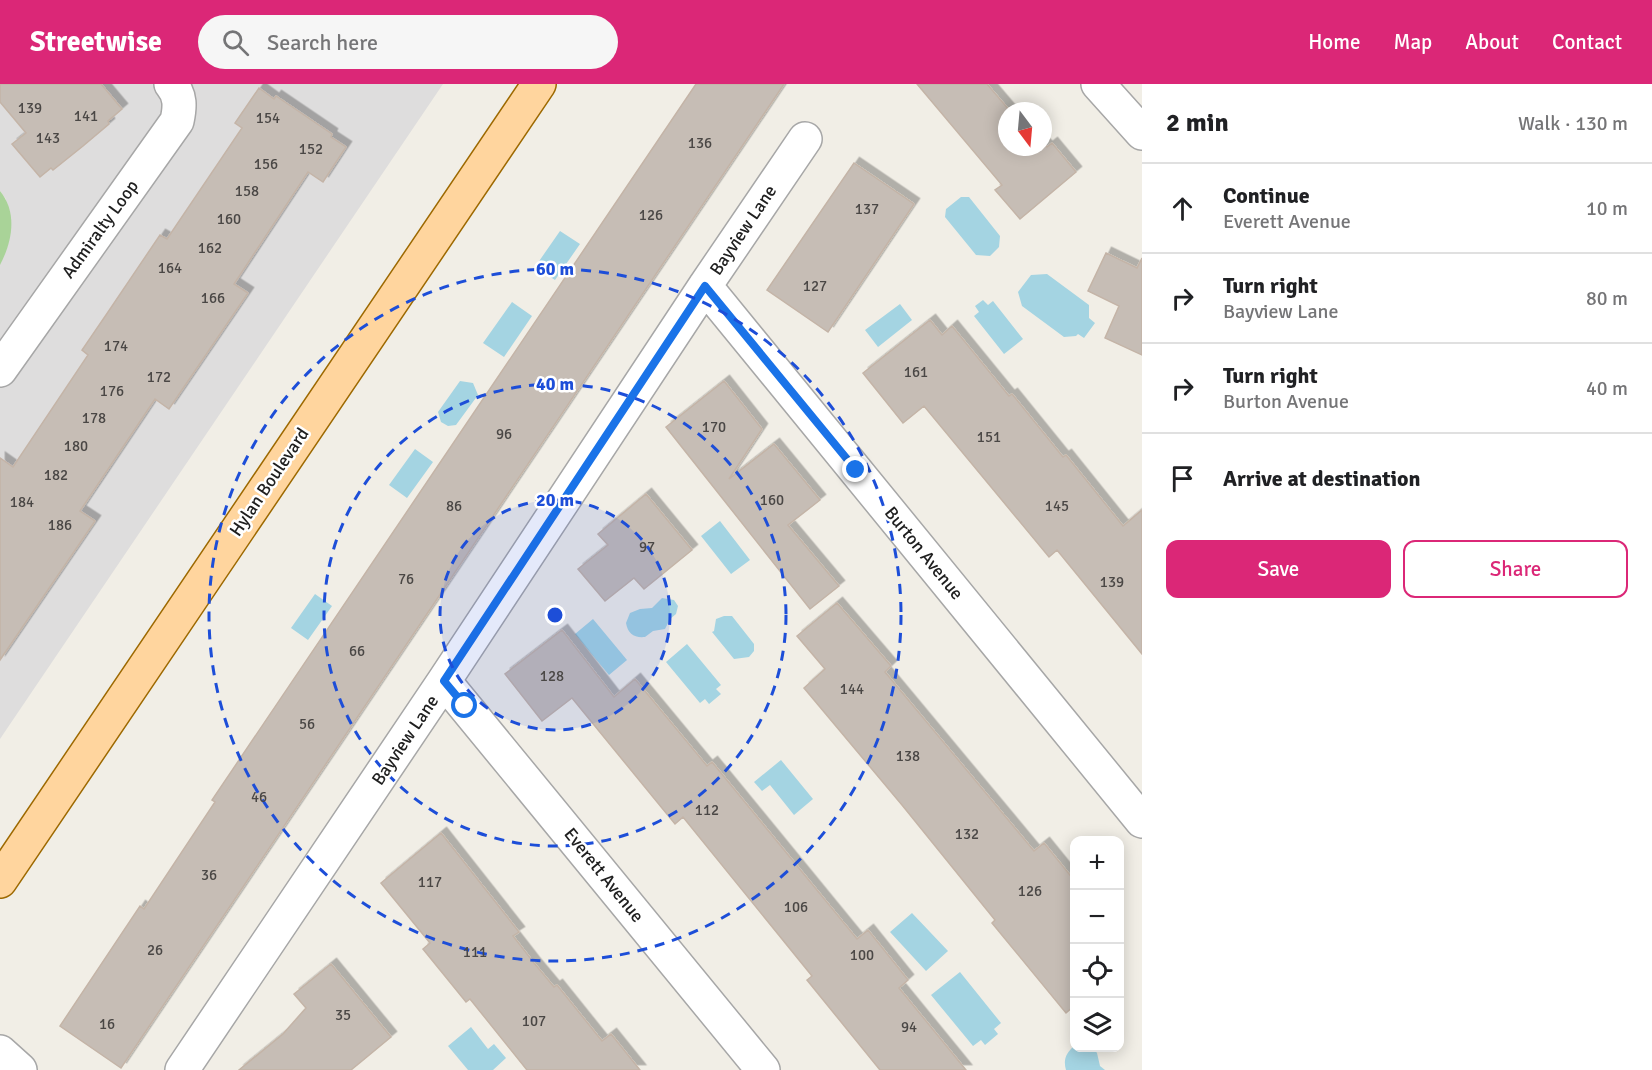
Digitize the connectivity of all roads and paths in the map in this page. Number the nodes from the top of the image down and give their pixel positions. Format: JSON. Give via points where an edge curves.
{"nodes":[{"id":1,"x":171,"y":84,"type":"edge"},
{"id":2,"x":539,"y":84,"type":"edge"},
{"id":3,"x":1098,"y":84,"type":"edge"},
{"id":4,"x":1142,"y":133,"type":"edge"},
{"id":5,"x":805,"y":139,"type":"dead end"},
{"id":6,"x":705,"y":286,"type":"junction"},
{"id":7,"x":0,"y":370,"type":"edge"},
{"id":8,"x":444,"y":681,"type":"junction"},
{"id":9,"x":1142,"y":821,"type":"edge"},
{"id":10,"x":0,"y":881,"type":"edge"},
{"id":11,"x":0,"y":1053,"type":"edge"},
{"id":12,"x":20,"y":1070,"type":"edge"},
{"id":13,"x":182,"y":1070,"type":"edge"},
{"id":14,"x":764,"y":1070,"type":"edge"}],
"edges":[{"from":1,"to":7,"type":"street","name":"Admiralty Loop","via":[[180,103],[177,121]]},
{"from":2,"to":10,"type":"main road","name":"Hylan Boulevard"},
{"from":3,"to":4,"type":"street"},
{"from":5,"to":6,"type":"street","name":"Bayview Lane"},
{"from":6,"to":8,"type":"street","name":"Bayview Lane"},
{"from":6,"to":9,"type":"street","name":"Burton Avenue"},
{"from":8,"to":13,"type":"street","name":"Bayview Lane"},
{"from":8,"to":14,"type":"street","name":"Everett Avenue"},
{"from":11,"to":12,"type":"street"}]}
